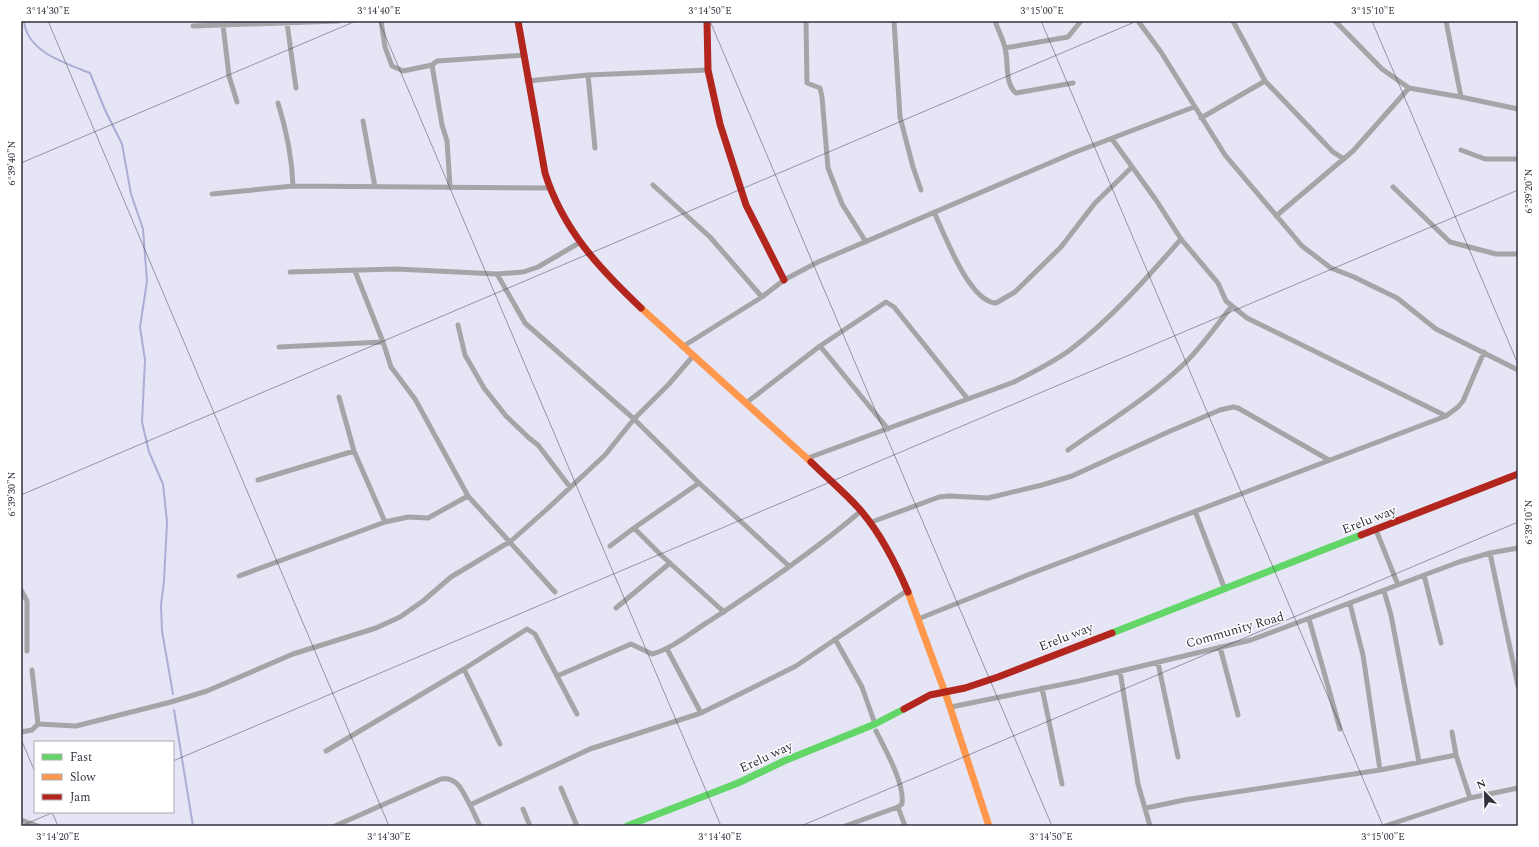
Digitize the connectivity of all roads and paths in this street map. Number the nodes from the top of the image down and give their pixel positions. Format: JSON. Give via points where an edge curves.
{"nodes":[{"id":1,"x":339,"y":21,"type":"edge"},
{"id":2,"x":381,"y":21,"type":"edge"},
{"id":3,"x":518,"y":21,"type":"edge"},
{"id":4,"x":707,"y":21,"type":"edge"},
{"id":5,"x":806,"y":21,"type":"edge"},
{"id":6,"x":894,"y":21,"type":"edge"},
{"id":7,"x":995,"y":21,"type":"edge"},
{"id":8,"x":1081,"y":21,"type":"edge"},
{"id":9,"x":1138,"y":21,"type":"edge"},
{"id":10,"x":1233,"y":21,"type":"edge"},
{"id":11,"x":1335,"y":21,"type":"edge"},
{"id":12,"x":1446,"y":21,"type":"edge"},
{"id":13,"x":287,"y":22,"type":"junction"},
{"id":14,"x":223,"y":25,"type":"junction"},
{"id":15,"x":193,"y":26,"type":"dead end"},
{"id":16,"x":1005,"y":48,"type":"junction"},
{"id":17,"x":524,"y":54,"type":"junction"},
{"id":18,"x":432,"y":65,"type":"junction"},
{"id":19,"x":708,"y":70,"type":"junction"},
{"id":20,"x":588,"y":75,"type":"junction"},
{"id":21,"x":527,"y":81,"type":"junction"},
{"id":22,"x":1265,"y":81,"type":"junction"},
{"id":23,"x":1073,"y":83,"type":"dead end"},
{"id":24,"x":296,"y":88,"type":"dead end"},
{"id":25,"x":1408,"y":88,"type":"junction"},
{"id":26,"x":1461,"y":97,"type":"junction"},
{"id":27,"x":237,"y":102,"type":"dead end"},
{"id":28,"x":278,"y":103,"type":"dead end"},
{"id":29,"x":1194,"y":107,"type":"junction"},
{"id":30,"x":1518,"y":109,"type":"edge"},
{"id":31,"x":1201,"y":118,"type":"junction"},
{"id":32,"x":363,"y":121,"type":"dead end"},
{"id":33,"x":1112,"y":140,"type":"junction"},
{"id":34,"x":595,"y":148,"type":"dead end"},
{"id":35,"x":1461,"y":150,"type":"dead end"},
{"id":36,"x":1344,"y":159,"type":"junction"},
{"id":37,"x":1518,"y":159,"type":"edge"},
{"id":38,"x":1132,"y":167,"type":"junction"},
{"id":39,"x":653,"y":184,"type":"dead end"},
{"id":40,"x":293,"y":186,"type":"junction"},
{"id":41,"x":450,"y":186,"type":"junction"},
{"id":42,"x":375,"y":187,"type":"junction"},
{"id":43,"x":1393,"y":187,"type":"dead end"},
{"id":44,"x":548,"y":188,"type":"junction"},
{"id":45,"x":921,"y":190,"type":"dead end"},
{"id":46,"x":212,"y":194,"type":"dead end"},
{"id":47,"x":934,"y":212,"type":"junction"},
{"id":48,"x":1276,"y":216,"type":"junction"},
{"id":49,"x":1181,"y":240,"type":"junction"},
{"id":50,"x":866,"y":242,"type":"junction"},
{"id":51,"x":579,"y":243,"type":"junction"},
{"id":52,"x":1518,"y":254,"type":"edge"},
{"id":53,"x":355,"y":271,"type":"junction"},
{"id":54,"x":290,"y":272,"type":"dead end"},
{"id":55,"x":497,"y":274,"type":"junction"},
{"id":56,"x":784,"y":280,"type":"junction"},
{"id":57,"x":762,"y":297,"type":"junction"},
{"id":58,"x":1231,"y":307,"type":"junction"},
{"id":59,"x":458,"y":325,"type":"dead end"},
{"id":60,"x":383,"y":342,"type":"junction"},
{"id":61,"x":820,"y":346,"type":"junction"},
{"id":62,"x":682,"y":347,"type":"junction"},
{"id":63,"x":278,"y":348,"type":"dead end"},
{"id":64,"x":1484,"y":352,"type":"junction"},
{"id":65,"x":692,"y":356,"type":"junction"},
{"id":66,"x":1518,"y":370,"type":"edge"},
{"id":67,"x":339,"y":397,"type":"dead end"},
{"id":68,"x":967,"y":398,"type":"junction"},
{"id":69,"x":746,"y":403,"type":"junction"},
{"id":70,"x":1446,"y":416,"type":"junction"},
{"id":71,"x":634,"y":419,"type":"junction"},
{"id":72,"x":888,"y":429,"type":"junction"},
{"id":73,"x":1068,"y":450,"type":"dead end"},
{"id":74,"x":354,"y":451,"type":"junction"},
{"id":75,"x":808,"y":458,"type":"junction"},
{"id":76,"x":1329,"y":460,"type":"junction"},
{"id":77,"x":1518,"y":474,"type":"edge"},
{"id":78,"x":258,"y":480,"type":"dead end"},
{"id":79,"x":699,"y":483,"type":"junction"},
{"id":80,"x":570,"y":487,"type":"junction"},
{"id":81,"x":468,"y":496,"type":"junction"},
{"id":82,"x":861,"y":511,"type":"junction"},
{"id":83,"x":1195,"y":511,"type":"junction"},
{"id":84,"x":385,"y":522,"type":"junction"},
{"id":85,"x":869,"y":523,"type":"junction"},
{"id":86,"x":634,"y":528,"type":"junction"},
{"id":87,"x":1376,"y":530,"type":"junction"},
{"id":88,"x":511,"y":541,"type":"junction"},
{"id":89,"x":610,"y":546,"type":"dead end"},
{"id":90,"x":1518,"y":548,"type":"edge"},
{"id":91,"x":1490,"y":553,"type":"junction"},
{"id":92,"x":670,"y":563,"type":"junction"},
{"id":93,"x":789,"y":566,"type":"junction"},
{"id":94,"x":239,"y":576,"type":"dead end"},
{"id":95,"x":1424,"y":576,"type":"junction"},
{"id":96,"x":1398,"y":585,"type":"junction"},
{"id":97,"x":1224,"y":588,"type":"junction"},
{"id":98,"x":21,"y":590,"type":"edge"},
{"id":99,"x":908,"y":590,"type":"junction"},
{"id":100,"x":1384,"y":591,"type":"junction"},
{"id":101,"x":555,"y":592,"type":"dead end"},
{"id":102,"x":1350,"y":604,"type":"junction"},
{"id":103,"x":616,"y":608,"type":"dead end"},
{"id":104,"x":724,"y":612,"type":"junction"},
{"id":105,"x":918,"y":619,"type":"junction"},
{"id":106,"x":1309,"y":619,"type":"junction"},
{"id":107,"x":835,"y":639,"type":"junction"},
{"id":108,"x":1441,"y":643,"type":"dead end"},
{"id":109,"x":1220,"y":647,"type":"junction"},
{"id":110,"x":666,"y":649,"type":"junction"},
{"id":111,"x":27,"y":651,"type":"dead end"},
{"id":112,"x":1158,"y":663,"type":"junction"},
{"id":113,"x":464,"y":669,"type":"junction"},
{"id":114,"x":32,"y":670,"type":"dead end"},
{"id":115,"x":1120,"y":671,"type":"junction"},
{"id":116,"x":557,"y":676,"type":"junction"},
{"id":117,"x":1518,"y":686,"type":"edge"},
{"id":118,"x":1042,"y":688,"type":"junction"},
{"id":119,"x":945,"y":693,"type":"junction"},
{"id":120,"x":951,"y":707,"type":"junction"},
{"id":121,"x":701,"y":713,"type":"junction"},
{"id":122,"x":577,"y":714,"type":"dead end"},
{"id":123,"x":1238,"y":715,"type":"dead end"},
{"id":124,"x":38,"y":724,"type":"junction"},
{"id":125,"x":876,"y":727,"type":"junction"},
{"id":126,"x":1340,"y":729,"type":"dead end"},
{"id":127,"x":21,"y":732,"type":"edge"},
{"id":128,"x":1452,"y":732,"type":"dead end"},
{"id":129,"x":500,"y":744,"type":"dead end"},
{"id":130,"x":326,"y":751,"type":"dead end"},
{"id":131,"x":1456,"y":756,"type":"junction"},
{"id":132,"x":1178,"y":757,"type":"dead end"},
{"id":133,"x":1419,"y":762,"type":"junction"},
{"id":134,"x":1380,"y":770,"type":"junction"},
{"id":135,"x":1062,"y":784,"type":"dead end"},
{"id":136,"x":561,"y":788,"type":"dead end"},
{"id":137,"x":1518,"y":788,"type":"edge"},
{"id":138,"x":1470,"y":798,"type":"junction"},
{"id":139,"x":470,"y":805,"type":"junction"},
{"id":140,"x":898,"y":807,"type":"junction"},
{"id":141,"x":1146,"y":808,"type":"junction"},
{"id":142,"x":523,"y":810,"type":"dead end"},
{"id":143,"x":21,"y":820,"type":"edge"},
{"id":144,"x":854,"y":824,"type":"edge"},
{"id":145,"x":38,"y":826,"type":"edge"},
{"id":146,"x":334,"y":826,"type":"edge"},
{"id":147,"x":480,"y":826,"type":"edge"},
{"id":148,"x":530,"y":826,"type":"edge"},
{"id":149,"x":577,"y":826,"type":"edge"},
{"id":150,"x":627,"y":826,"type":"edge"},
{"id":151,"x":845,"y":826,"type":"edge"},
{"id":152,"x":905,"y":826,"type":"edge"},
{"id":153,"x":989,"y":826,"type":"edge"},
{"id":154,"x":1150,"y":826,"type":"edge"},
{"id":155,"x":1385,"y":826,"type":"edge"}],
"edges":[{"from":1,"to":13,"type":"street"},
{"from":2,"to":18,"type":"street","via":[[385,47],[392,66],[403,71]]},
{"from":3,"to":17,"type":"street"},
{"from":4,"to":19,"type":"street"},
{"from":5,"to":50,"type":"street","via":[[807,83],[820,88],[828,168],[842,204]]},
{"from":6,"to":45,"type":"street","via":[[900,117]]},
{"from":7,"to":16,"type":"street"},
{"from":8,"to":16,"type":"street","via":[[1068,36]]},
{"from":9,"to":29,"type":"street","via":[[1161,52]]},
{"from":10,"to":22,"type":"street"},
{"from":11,"to":25,"type":"street","via":[[1382,70]]},
{"from":12,"to":26,"type":"street"},
{"from":13,"to":14,"type":"street"},
{"from":13,"to":24,"type":"street"},
{"from":14,"to":15,"type":"street"},
{"from":14,"to":27,"type":"street","via":[[229,76]]},
{"from":16,"to":23,"type":"street","via":[[1012,90],[1016,93]]},
{"from":17,"to":18,"type":"street","via":[[437,61]]},
{"from":17,"to":21,"type":"street"},
{"from":18,"to":41,"type":"street","via":[[447,141]]},
{"from":19,"to":20,"type":"street"},
{"from":19,"to":56,"type":"street","via":[[720,124],[746,205]]},
{"from":20,"to":21,"type":"street"},
{"from":20,"to":34,"type":"street"},
{"from":21,"to":44,"type":"street"},
{"from":22,"to":31,"type":"street"},
{"from":22,"to":36,"type":"street","via":[[1333,152]]},
{"from":25,"to":26,"type":"street"},
{"from":25,"to":36,"type":"street"},
{"from":26,"to":30,"type":"street"},
{"from":28,"to":40,"type":"street","via":[[292,156]]},
{"from":29,"to":31,"type":"street"},
{"from":29,"to":33,"type":"street"},
{"from":31,"to":48,"type":"street","via":[[1225,155]]},
{"from":32,"to":42,"type":"street"},
{"from":33,"to":38,"type":"street"},
{"from":33,"to":47,"type":"street","via":[[1073,153]]},
{"from":35,"to":37,"type":"street","via":[[1485,159]]},
{"from":36,"to":48,"type":"street"},
{"from":38,"to":47,"type":"street","via":[[1095,204],[1061,247],[1015,292],[996,303],[984,298],[958,268]]},
{"from":38,"to":49,"type":"street"},
{"from":39,"to":57,"type":"street","via":[[710,237]]},
{"from":40,"to":42,"type":"street"},
{"from":40,"to":46,"type":"street"},
{"from":41,"to":42,"type":"street"},
{"from":41,"to":44,"type":"street"},
{"from":43,"to":52,"type":"street","via":[[1450,242],[1496,254]]},
{"from":44,"to":51,"type":"street","via":[[559,212]]},
{"from":47,"to":50,"type":"street"},
{"from":48,"to":64,"type":"street","via":[[1319,261],[1397,298],[1436,329]]},
{"from":49,"to":58,"type":"street","via":[[1214,278]]},
{"from":49,"to":68,"type":"street","via":[[1140,286],[1102,323],[1068,350],[1042,368],[1014,382]]},
{"from":50,"to":56,"type":"street","via":[[818,262]]},
{"from":51,"to":55,"type":"street","via":[[538,267],[523,272]]},
{"from":51,"to":62,"type":"street","via":[[622,291]]},
{"from":53,"to":54,"type":"street"},
{"from":53,"to":55,"type":"street","via":[[396,269]]},
{"from":53,"to":60,"type":"street"},
{"from":55,"to":71,"type":"street","via":[[525,323]]},
{"from":56,"to":57,"type":"street"},
{"from":57,"to":62,"type":"street"},
{"from":58,"to":70,"type":"street","via":[[1247,318]]},
{"from":58,"to":73,"type":"street","via":[[1188,360],[1172,375]]},
{"from":59,"to":80,"type":"street","via":[[465,355],[484,388],[506,416],[538,445]]},
{"from":60,"to":63,"type":"street"},
{"from":60,"to":81,"type":"street","via":[[391,367],[415,399]]},
{"from":61,"to":68,"type":"street","via":[[880,305],[888,303],[894,307]]},
{"from":61,"to":69,"type":"street"},
{"from":61,"to":72,"type":"street"},
{"from":62,"to":65,"type":"street"},
{"from":64,"to":66,"type":"street"},
{"from":64,"to":70,"type":"street","via":[[1465,397],[1458,407]]},
{"from":65,"to":69,"type":"street"},
{"from":65,"to":71,"type":"street","via":[[669,384]]},
{"from":67,"to":74,"type":"street"},
{"from":68,"to":72,"type":"street"},
{"from":69,"to":75,"type":"street"},
{"from":70,"to":76,"type":"street"},
{"from":71,"to":79,"type":"street"},
{"from":71,"to":80,"type":"street","via":[[605,455]]},
{"from":72,"to":75,"type":"street"},
{"from":74,"to":78,"type":"street"},
{"from":74,"to":84,"type":"street"},
{"from":75,"to":82,"type":"street"},
{"from":76,"to":83,"type":"street"},
{"from":76,"to":85,"type":"street","via":[[1233,407],[1220,410],[1064,478],[988,498],[939,497]]},
{"from":77,"to":87,"type":"street","name":"Erelu way"},
{"from":79,"to":86,"type":"street"},
{"from":79,"to":93,"type":"street"},
{"from":80,"to":88,"type":"street"},
{"from":81,"to":84,"type":"street","via":[[428,518],[408,517]]},
{"from":81,"to":88,"type":"street"},
{"from":82,"to":85,"type":"street"},
{"from":82,"to":93,"type":"street","via":[[832,536]]},
{"from":83,"to":97,"type":"street"},
{"from":83,"to":105,"type":"street"},
{"from":84,"to":94,"type":"street"},
{"from":85,"to":99,"type":"street","via":[[891,554]]},
{"from":86,"to":89,"type":"street"},
{"from":86,"to":92,"type":"street"},
{"from":87,"to":96,"type":"street"},
{"from":87,"to":97,"type":"street","name":"Erelu way"},
{"from":88,"to":101,"type":"street"},
{"from":88,"to":124,"type":"street","via":[[452,577],[411,610],[382,626],[292,654],[207,691],[171,702],[76,726]]},
{"from":90,"to":91,"type":"street","name":"Community Road"},
{"from":91,"to":95,"type":"street","name":"Community Road"},
{"from":91,"to":117,"type":"street"},
{"from":92,"to":103,"type":"street"},
{"from":92,"to":104,"type":"street"},
{"from":93,"to":104,"type":"street"},
{"from":95,"to":96,"type":"street","name":"Community Road"},
{"from":95,"to":108,"type":"street"},
{"from":96,"to":100,"type":"street","name":"Community Road"},
{"from":97,"to":119,"type":"street","name":"Erelu way","via":[[998,677]]},
{"from":98,"to":111,"type":"street","via":[[27,601]]},
{"from":99,"to":105,"type":"street"},
{"from":99,"to":107,"type":"street"},
{"from":100,"to":102,"type":"street","name":"Community Road"},
{"from":100,"to":133,"type":"street","via":[[1391,615]]},
{"from":102,"to":106,"type":"street","name":"Community Road"},
{"from":102,"to":134,"type":"street","via":[[1363,655]]},
{"from":104,"to":110,"type":"street"},
{"from":105,"to":119,"type":"street"},
{"from":106,"to":109,"type":"street","name":"Community Road","via":[[1277,632]]},
{"from":106,"to":126,"type":"street"},
{"from":107,"to":121,"type":"street","via":[[796,666]]},
{"from":107,"to":125,"type":"street","via":[[862,687]]},
{"from":109,"to":112,"type":"street","name":"Community Road"},
{"from":109,"to":123,"type":"street"},
{"from":110,"to":116,"type":"street","via":[[652,654],[631,644]]},
{"from":110,"to":121,"type":"street"},
{"from":112,"to":115,"type":"street","name":"Community Road"},
{"from":112,"to":132,"type":"street"},
{"from":113,"to":116,"type":"street","via":[[527,629],[534,634]]},
{"from":113,"to":129,"type":"street"},
{"from":113,"to":130,"type":"street"},
{"from":114,"to":124,"type":"street"},
{"from":115,"to":118,"type":"street","name":"Community Road"},
{"from":115,"to":141,"type":"street","via":[[1138,784]]},
{"from":116,"to":122,"type":"street"},
{"from":118,"to":120,"type":"street","name":"Community Road"},
{"from":118,"to":135,"type":"street"},
{"from":119,"to":120,"type":"street"},
{"from":119,"to":125,"type":"street","name":"Erelu way","via":[[919,700]]},
{"from":120,"to":153,"type":"street"},
{"from":121,"to":139,"type":"street","via":[[590,749]]},
{"from":124,"to":127,"type":"street","via":[[32,730]]},
{"from":125,"to":140,"type":"street","via":[[900,786],[903,801]]},
{"from":125,"to":150,"type":"street","name":"Erelu way","via":[[777,764],[724,789]]},
{"from":128,"to":131,"type":"street"},
{"from":131,"to":133,"type":"street"},
{"from":131,"to":138,"type":"street"},
{"from":133,"to":134,"type":"street"},
{"from":134,"to":141,"type":"street"},
{"from":136,"to":149,"type":"street"},
{"from":137,"to":138,"type":"street"},
{"from":138,"to":155,"type":"street"},
{"from":139,"to":146,"type":"street","via":[[457,783],[448,778],[441,779]]},
{"from":139,"to":147,"type":"street"},
{"from":140,"to":144,"type":"street"},
{"from":140,"to":152,"type":"street"},
{"from":141,"to":154,"type":"street"},
{"from":142,"to":148,"type":"street"},
{"from":143,"to":145,"type":"street"},
{"from":144,"to":151,"type":"street"}]}
